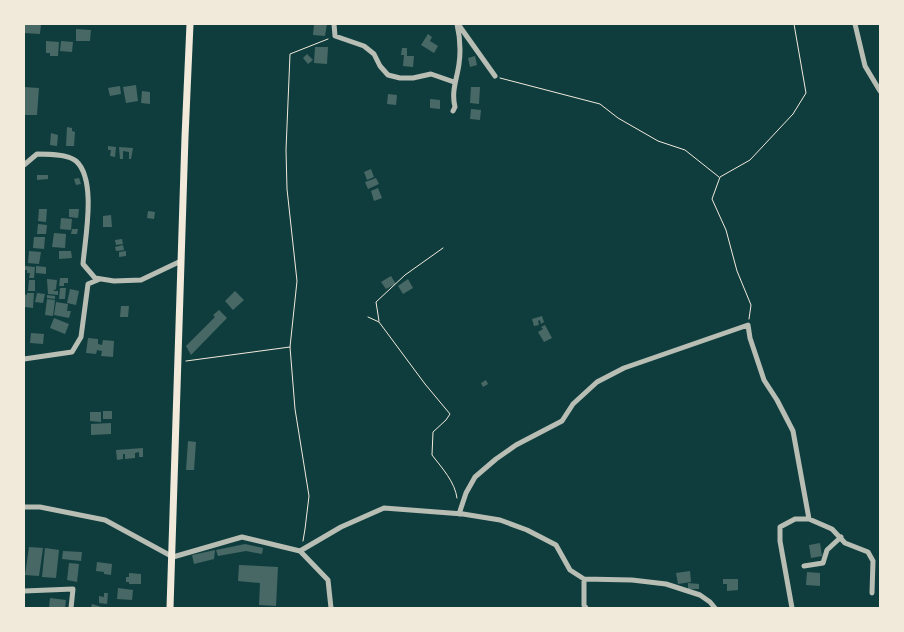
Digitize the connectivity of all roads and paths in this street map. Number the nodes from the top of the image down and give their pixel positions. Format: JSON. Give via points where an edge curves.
{"nodes":[{"id":1,"x":190,"y":24,"type":"edge"},
{"id":2,"x":334,"y":24,"type":"edge"},
{"id":3,"x":458,"y":24,"type":"edge"},
{"id":4,"x":794,"y":24,"type":"edge"},
{"id":5,"x":855,"y":24,"type":"edge"},
{"id":6,"x":335,"y":36,"type":"junction"},
{"id":7,"x":495,"y":76,"type":"joint"},
{"id":8,"x":454,"y":82,"type":"junction"},
{"id":9,"x":880,"y":91,"type":"edge"},
{"id":10,"x":453,"y":111,"type":"dead end"},
{"id":11,"x":24,"y":165,"type":"edge"},
{"id":12,"x":720,"y":177,"type":"junction"},
{"id":13,"x":443,"y":248,"type":"dead end"},
{"id":14,"x":181,"y":261,"type":"junction"},
{"id":15,"x":100,"y":279,"type":"junction"},
{"id":16,"x":368,"y":317,"type":"dead end"},
{"id":17,"x":379,"y":322,"type":"junction"},
{"id":18,"x":748,"y":325,"type":"junction"},
{"id":19,"x":290,"y":348,"type":"junction"},
{"id":20,"x":24,"y":359,"type":"edge"},
{"id":21,"x":177,"y":362,"type":"junction"},
{"id":22,"x":457,"y":498,"type":"dead end"},
{"id":23,"x":24,"y":507,"type":"edge"},
{"id":24,"x":459,"y":514,"type":"junction"},
{"id":25,"x":809,"y":519,"type":"junction"},
{"id":26,"x":841,"y":537,"type":"junction"},
{"id":27,"x":300,"y":551,"type":"junction"},
{"id":28,"x":173,"y":558,"type":"junction"},
{"id":29,"x":880,"y":561,"type":"edge"},
{"id":30,"x":873,"y":562,"type":"junction"},
{"id":31,"x":804,"y":566,"type":"dead end"},
{"id":32,"x":584,"y":579,"type":"junction"},
{"id":33,"x":24,"y":591,"type":"edge"},
{"id":34,"x":872,"y":593,"type":"dead end"},
{"id":35,"x":71,"y":608,"type":"edge"},
{"id":36,"x":170,"y":608,"type":"edge"},
{"id":37,"x":331,"y":608,"type":"edge"},
{"id":38,"x":586,"y":608,"type":"edge"},
{"id":39,"x":715,"y":608,"type":"edge"},
{"id":40,"x":792,"y":608,"type":"edge"}],
"edges":[{"from":1,"to":14,"type":"main road"},
{"from":2,"to":6,"type":"street"},
{"from":3,"to":7,"type":"street"},
{"from":3,"to":8,"type":"street","via":[[459,64]]},
{"from":4,"to":12,"type":"path","via":[[806,93],[793,114],[750,160]]},
{"from":5,"to":9,"type":"street","via":[[865,66]]},
{"from":6,"to":8,"type":"street","via":[[364,46],[374,54],[388,75],[413,78],[432,74]]},
{"from":6,"to":19,"type":"path","via":[[290,54],[286,150],[297,281]]},
{"from":7,"to":12,"type":"path","via":[[600,104],[658,141],[685,150]]},
{"from":8,"to":10,"type":"street"},
{"from":11,"to":15,"type":"street","via":[[37,154],[54,154],[75,160],[84,172],[88,210],[83,264],[95,278]]},
{"from":12,"to":18,"type":"path","via":[[712,199],[751,305]]},
{"from":13,"to":17,"type":"path","via":[[376,302]]},
{"from":14,"to":15,"type":"street","via":[[141,280]]},
{"from":14,"to":21,"type":"main road"},
{"from":15,"to":20,"type":"street","via":[[88,284],[81,337],[72,352]]},
{"from":16,"to":17,"type":"path"},
{"from":17,"to":22,"type":"path","via":[[450,414],[433,432],[432,455],[456,490]]},
{"from":18,"to":24,"type":"street","via":[[624,368],[597,382],[573,404],[562,421],[516,445],[475,477]]},
{"from":18,"to":25,"type":"street","via":[[764,380],[793,431]]},
{"from":19,"to":21,"type":"path"},
{"from":19,"to":27,"type":"path","via":[[295,409],[309,496]]},
{"from":21,"to":28,"type":"main road"},
{"from":23,"to":28,"type":"street","via":[[40,507],[105,520]]},
{"from":24,"to":27,"type":"street","via":[[384,508],[341,526]]},
{"from":24,"to":32,"type":"street","via":[[500,520],[556,545],[570,570]]},
{"from":25,"to":26,"type":"street","via":[[832,529]]},
{"from":25,"to":40,"type":"street","via":[[795,519],[780,528]]},
{"from":26,"to":30,"type":"street","via":[[845,543],[868,552]]},
{"from":26,"to":31,"type":"street","via":[[827,550],[823,562]]},
{"from":27,"to":28,"type":"street","via":[[242,537]]},
{"from":27,"to":37,"type":"street","via":[[328,580]]},
{"from":28,"to":36,"type":"main road"},
{"from":29,"to":30,"type":"street"},
{"from":30,"to":34,"type":"street"},
{"from":32,"to":38,"type":"street"},
{"from":32,"to":39,"type":"street","via":[[666,584],[700,595]]},
{"from":33,"to":35,"type":"street","via":[[73,590]]}]}
